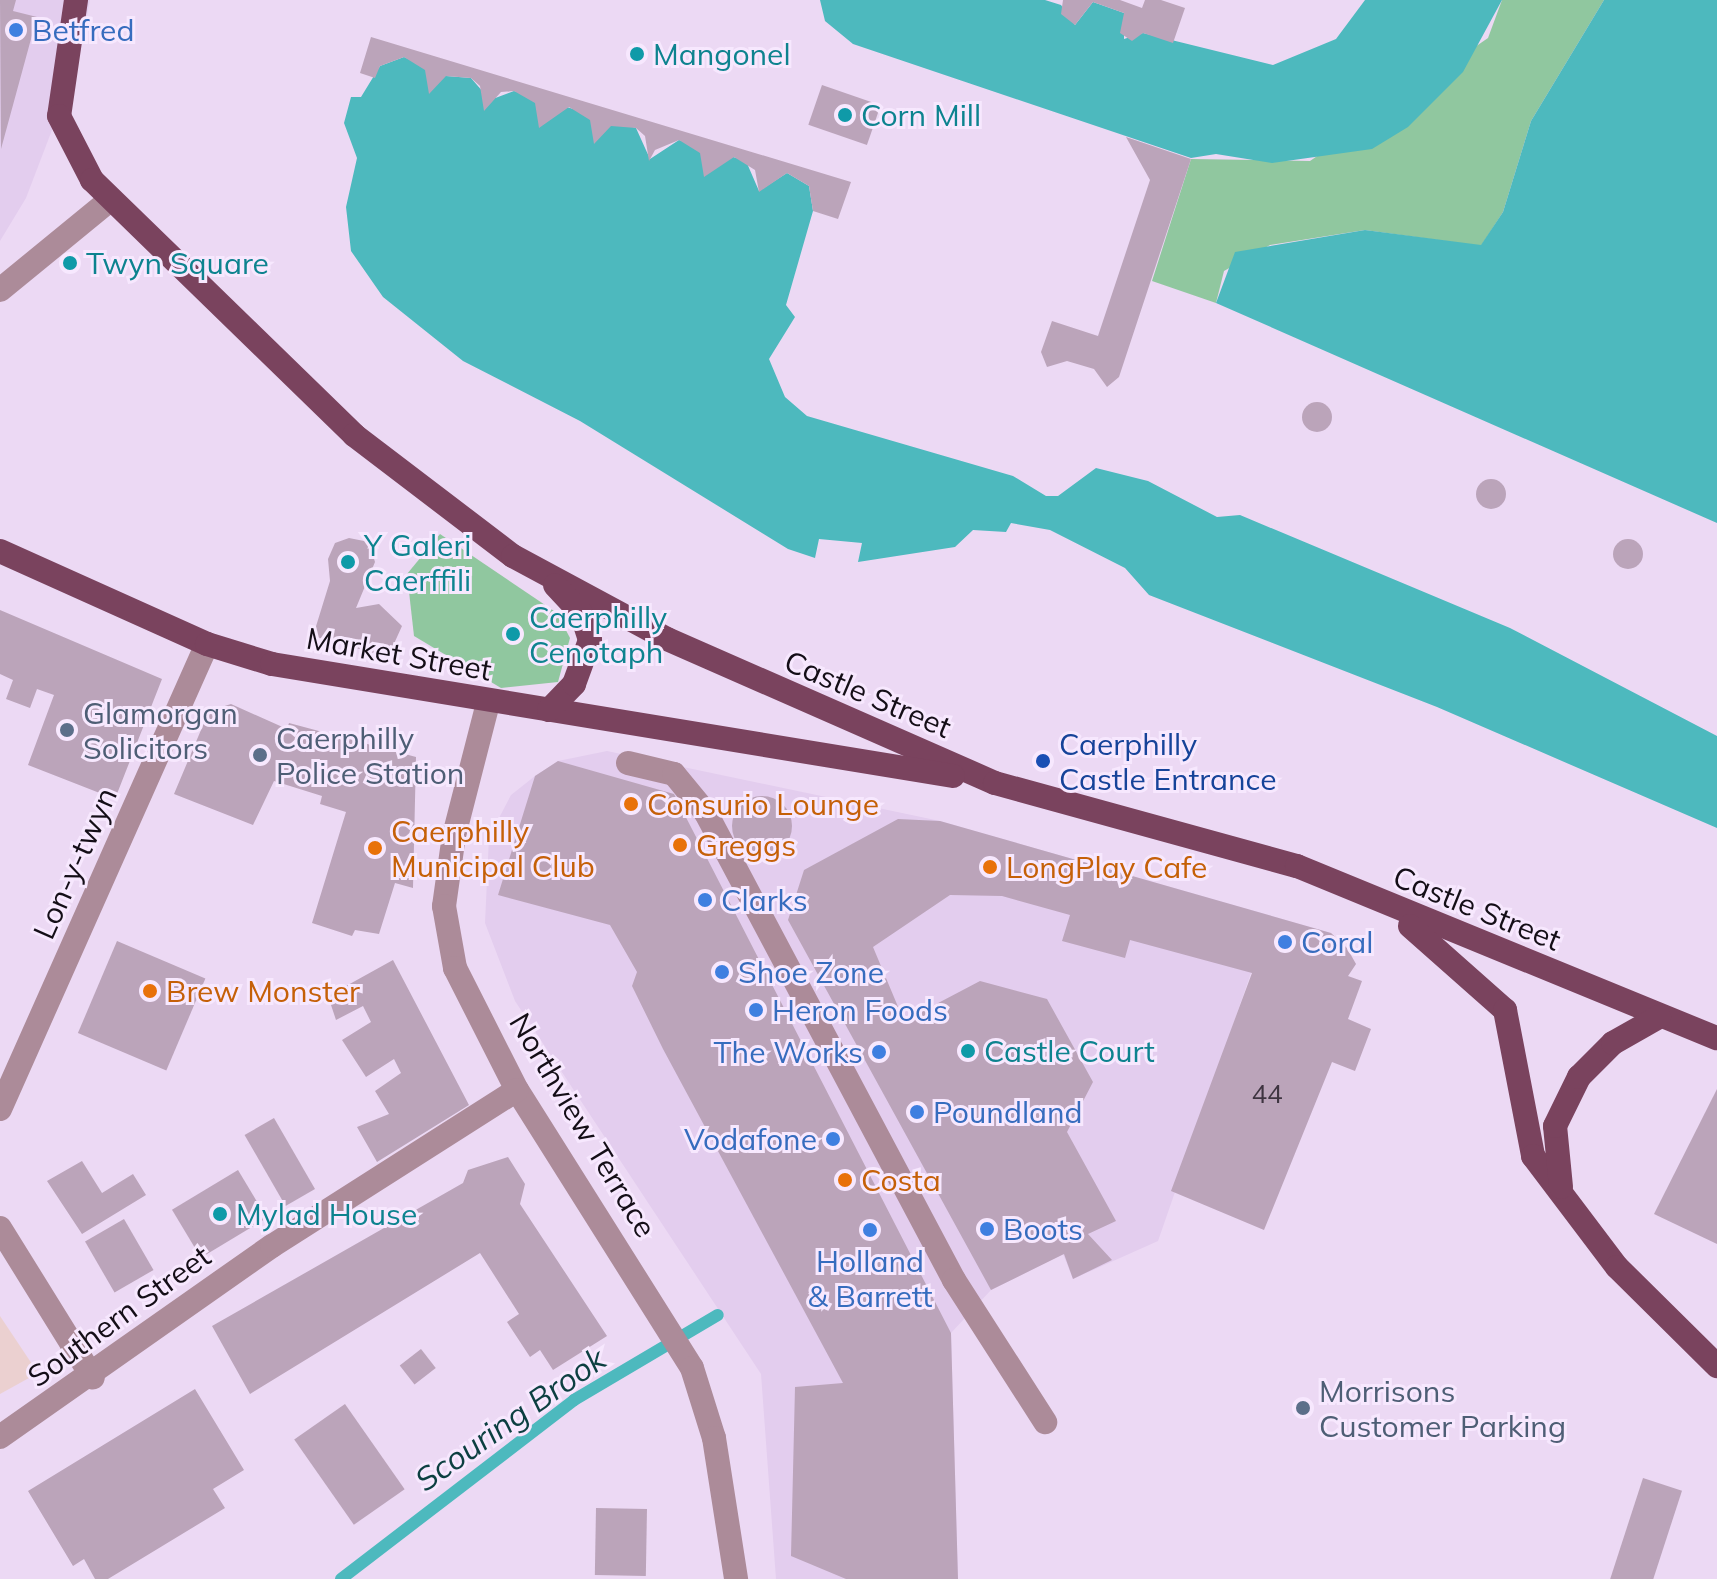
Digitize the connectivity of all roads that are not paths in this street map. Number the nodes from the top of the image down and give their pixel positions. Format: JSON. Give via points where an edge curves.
{"nodes":[{"id":1,"x":76,"y":0,"type":"edge"},
{"id":2,"x":110,"y":200,"type":"junction"},
{"id":3,"x":0,"y":290,"type":"edge"},
{"id":4,"x":0,"y":551,"type":"edge"},
{"id":5,"x":546,"y":575,"type":"junction"},
{"id":6,"x":207,"y":644,"type":"junction"},
{"id":7,"x":488,"y":703,"type":"junction"},
{"id":8,"x":549,"y":710,"type":"junction"},
{"id":9,"x":628,"y":763,"type":"dead end"},
{"id":10,"x":995,"y":783,"type":"junction"},
{"id":11,"x":1385,"y":906,"type":"junction"},
{"id":12,"x":1659,"y":1017,"type":"junction"},
{"id":13,"x":1717,"y":1038,"type":"edge"},
{"id":14,"x":517,"y":1090,"type":"junction"},
{"id":15,"x":0,"y":1109,"type":"edge"},
{"id":16,"x":1563,"y":1197,"type":"junction"},
{"id":17,"x":0,"y":1228,"type":"edge"},
{"id":18,"x":1717,"y":1366,"type":"edge"},
{"id":19,"x":93,"y":1378,"type":"junction"},
{"id":20,"x":1045,"y":1422,"type":"dead end"},
{"id":21,"x":0,"y":1437,"type":"edge"},
{"id":22,"x":736,"y":1579,"type":"edge"}],
"edges":[{"from":1,"to":2,"type":"main road","name":"Castle Street","via":[[59,116],[77,160]]},
{"from":2,"to":3,"type":"street"},
{"from":2,"to":5,"type":"main road","name":"Castle Street","via":[[394,470]]},
{"from":4,"to":6,"type":"main road","name":"Market Street"},
{"from":5,"to":8,"type":"main road","via":[[581,613],[590,640],[574,684]]},
{"from":5,"to":10,"type":"main road","name":"Castle Street","via":[[809,705]]},
{"from":6,"to":7,"type":"main road","name":"Market Street","via":[[344,680]]},
{"from":6,"to":15,"type":"street","name":"Lon-y-twyn"},
{"from":7,"to":8,"type":"main road","name":"Market Street"},
{"from":7,"to":14,"type":"street","name":"Northview Terrace","via":[[444,906],[455,968]]},
{"from":8,"to":10,"type":"main road","name":"Market Street"},
{"from":9,"to":20,"type":"street","via":[[674,774],[706,813],[954,1280]]},
{"from":10,"to":11,"type":"main road","name":"Castle Street","via":[[1192,832],[1297,866]]},
{"from":11,"to":12,"type":"main road","name":"Castle Street"},
{"from":11,"to":16,"type":"main road","via":[[1463,966],[1505,1010],[1517,1043],[1526,1135]]},
{"from":12,"to":13,"type":"main road","name":"Castle Street"},
{"from":12,"to":16,"type":"main road","via":[[1592,1060],[1565,1102],[1553,1154]]},
{"from":14,"to":19,"type":"street","name":"Southern Street","via":[[179,1309]]},
{"from":14,"to":22,"type":"street","name":"Northview Terrace","via":[[666,1317],[692,1368],[714,1438]]},
{"from":16,"to":18,"type":"main road","via":[[1617,1267]]},
{"from":17,"to":19,"type":"street"},
{"from":19,"to":21,"type":"street","name":"Southern Street"}]}
